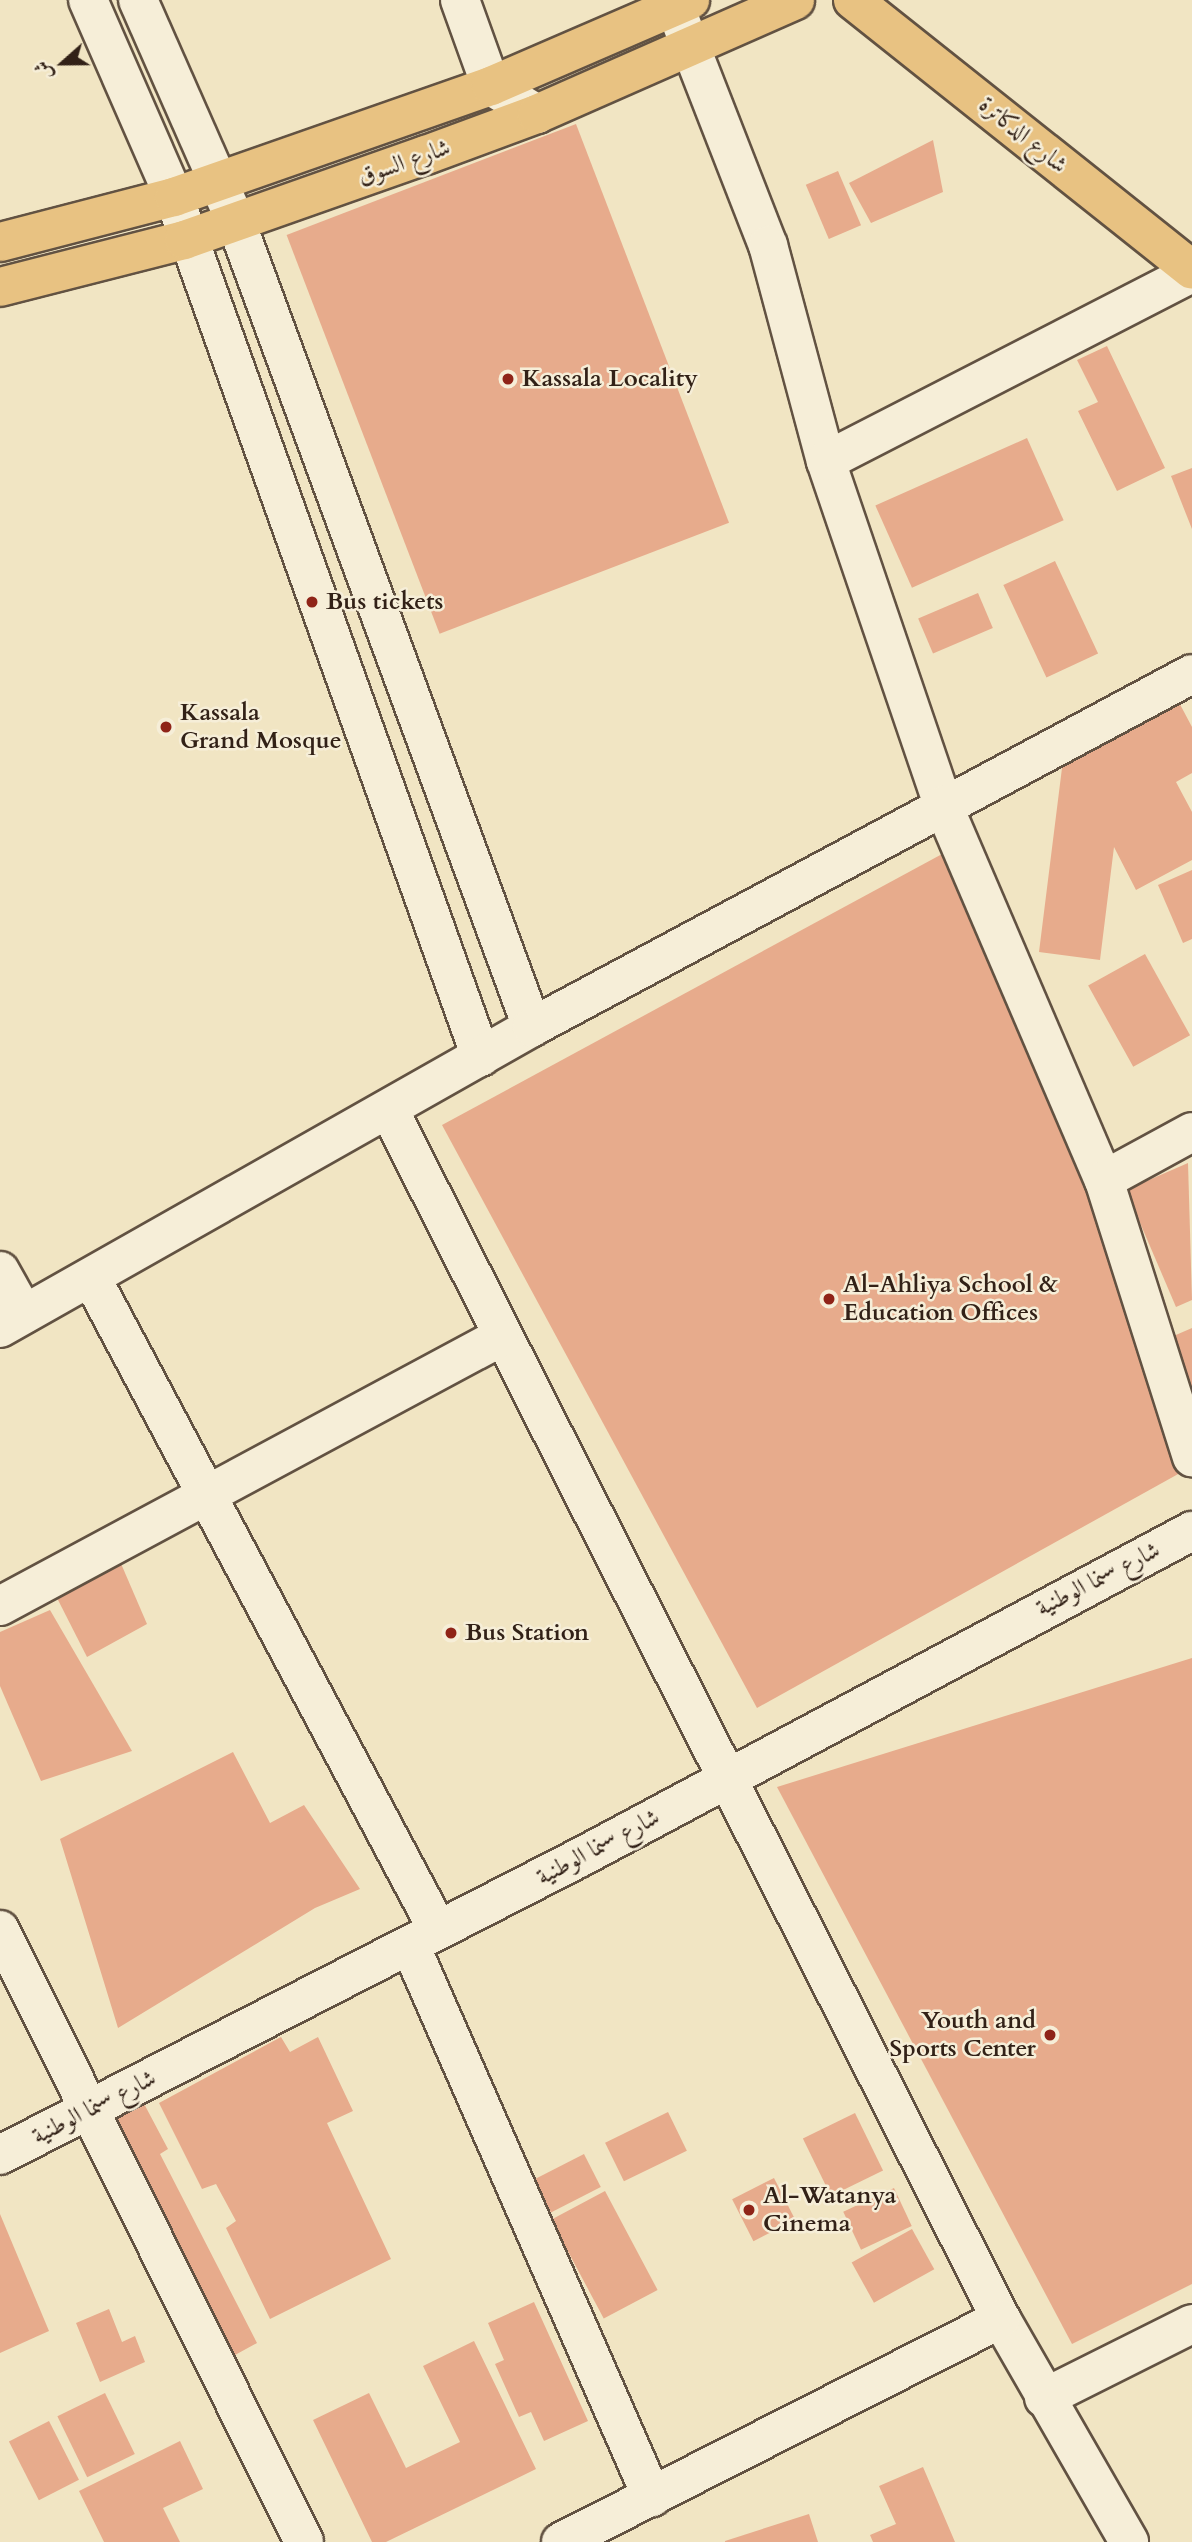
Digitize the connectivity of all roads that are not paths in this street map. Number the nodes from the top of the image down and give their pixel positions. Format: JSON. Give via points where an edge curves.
{"nodes":[{"id":1,"x":88,"y":0,"type":"edge"},
{"id":2,"x":138,"y":0,"type":"edge"},
{"id":3,"x":460,"y":0,"type":"edge"},
{"id":4,"x":795,"y":0,"type":"edge"},
{"id":5,"x":853,"y":0,"type":"edge"},
{"id":6,"x":683,"y":3,"type":"edge"},
{"id":7,"x":695,"y":45,"type":"junction"},
{"id":8,"x":491,"y":86,"type":"junction"},
{"id":9,"x":537,"y":114,"type":"junction"},
{"id":10,"x":219,"y":181,"type":"junction"},
{"id":11,"x":174,"y":197,"type":"junction"},
{"id":12,"x":236,"y":222,"type":"junction"},
{"id":13,"x":184,"y":240,"type":"junction"},
{"id":14,"x":0,"y":242,"type":"edge"},
{"id":15,"x":1192,"y":272,"type":"edge"},
{"id":16,"x":0,"y":287,"type":"edge"},
{"id":17,"x":280,"y":340,"type":"junction"},
{"id":18,"x":227,"y":356,"type":"junction"},
{"id":19,"x":826,"y":461,"type":"junction"},
{"id":20,"x":327,"y":468,"type":"junction"},
{"id":21,"x":274,"y":482,"type":"junction"},
{"id":22,"x":373,"y":593,"type":"junction"},
{"id":23,"x":320,"y":609,"type":"junction"},
{"id":24,"x":1192,"y":674,"type":"edge"},
{"id":25,"x":418,"y":716,"type":"junction"},
{"id":26,"x":366,"y":733,"type":"junction"},
{"id":27,"x":943,"y":805,"type":"junction"},
{"id":28,"x":532,"y":1027,"type":"junction"},
{"id":29,"x":481,"y":1057,"type":"junction"},
{"id":30,"x":389,"y":1110,"type":"junction"},
{"id":31,"x":1192,"y":1132,"type":"edge"},
{"id":32,"x":1104,"y":1180,"type":"junction"},
{"id":33,"x":0,"y":1271,"type":"edge"},
{"id":34,"x":92,"y":1279,"type":"junction"},
{"id":35,"x":12,"y":1321,"type":"edge"},
{"id":36,"x":499,"y":1338,"type":"junction"},
{"id":37,"x":1192,"y":1457,"type":"edge"},
{"id":38,"x":209,"y":1493,"type":"junction"},
{"id":39,"x":1192,"y":1531,"type":"edge"},
{"id":40,"x":0,"y":1606,"type":"edge"},
{"id":41,"x":726,"y":1779,"type":"junction"},
{"id":42,"x":0,"y":1930,"type":"edge"},
{"id":43,"x":424,"y":1938,"type":"junction"},
{"id":44,"x":88,"y":2111,"type":"junction"},
{"id":45,"x":0,"y":2155,"type":"edge"},
{"id":46,"x":1001,"y":2319,"type":"junction"},
{"id":47,"x":1192,"y":2324,"type":"edge"},
{"id":48,"x":1044,"y":2398,"type":"junction"},
{"id":49,"x":652,"y":2497,"type":"junction"},
{"id":50,"x":304,"y":2542,"type":"edge"},
{"id":51,"x":561,"y":2542,"type":"edge"},
{"id":52,"x":1129,"y":2542,"type":"edge"}],
"edges":[{"from":1,"to":11,"type":"street"},
{"from":2,"to":10,"type":"street"},
{"from":3,"to":8,"type":"street"},
{"from":4,"to":7,"type":"main road","name":"شارع السوق"},
{"from":5,"to":15,"type":"main road","name":"شارع الدكاترة"},
{"from":6,"to":7,"type":"street"},
{"from":6,"to":8,"type":"main road","name":"شارع السوق"},
{"from":7,"to":9,"type":"main road","name":"شارع السوق"},
{"from":7,"to":19,"type":"street","via":[[768,245]]},
{"from":8,"to":9,"type":"street"},
{"from":8,"to":10,"type":"main road","name":"شارع السوق"},
{"from":9,"to":12,"type":"main road","name":"شارع السوق"},
{"from":10,"to":11,"type":"main road","name":"شارع السوق"},
{"from":10,"to":12,"type":"street"},
{"from":11,"to":13,"type":"street"},
{"from":11,"to":14,"type":"main road","name":"شارع السوق"},
{"from":12,"to":13,"type":"main road","name":"شارع السوق"},
{"from":12,"to":17,"type":"street"},
{"from":13,"to":16,"type":"main road","name":"شارع السوق"},
{"from":13,"to":18,"type":"street"},
{"from":15,"to":19,"type":"street"},
{"from":17,"to":18,"type":"street"},
{"from":17,"to":20,"type":"street"},
{"from":18,"to":21,"type":"street"},
{"from":19,"to":27,"type":"street"},
{"from":20,"to":21,"type":"street"},
{"from":20,"to":22,"type":"street"},
{"from":21,"to":23,"type":"street"},
{"from":22,"to":23,"type":"street"},
{"from":22,"to":25,"type":"street"},
{"from":23,"to":26,"type":"street"},
{"from":24,"to":27,"type":"street"},
{"from":25,"to":26,"type":"street"},
{"from":25,"to":28,"type":"street"},
{"from":26,"to":29,"type":"street"},
{"from":27,"to":28,"type":"street"},
{"from":27,"to":32,"type":"street"},
{"from":28,"to":29,"type":"street"},
{"from":29,"to":30,"type":"street"},
{"from":30,"to":34,"type":"street"},
{"from":30,"to":36,"type":"street"},
{"from":31,"to":32,"type":"street"},
{"from":32,"to":37,"type":"street"},
{"from":33,"to":35,"type":"street"},
{"from":34,"to":35,"type":"street"},
{"from":34,"to":38,"type":"street"},
{"from":36,"to":38,"type":"street"},
{"from":36,"to":41,"type":"street"},
{"from":38,"to":40,"type":"street"},
{"from":38,"to":43,"type":"street"},
{"from":39,"to":41,"type":"street","name":"شارع سنما الوطنية"},
{"from":41,"to":43,"type":"street","name":"شارع سنما الوطنية"},
{"from":41,"to":46,"type":"street"},
{"from":42,"to":44,"type":"street"},
{"from":43,"to":44,"type":"street","name":"شارع سنما الوطنية"},
{"from":43,"to":49,"type":"street"},
{"from":44,"to":45,"type":"street","name":"شارع سنما الوطنية"},
{"from":44,"to":50,"type":"street"},
{"from":46,"to":48,"type":"street"},
{"from":46,"to":49,"type":"street"},
{"from":47,"to":48,"type":"street"},
{"from":48,"to":52,"type":"street"},
{"from":49,"to":51,"type":"street"}]}
